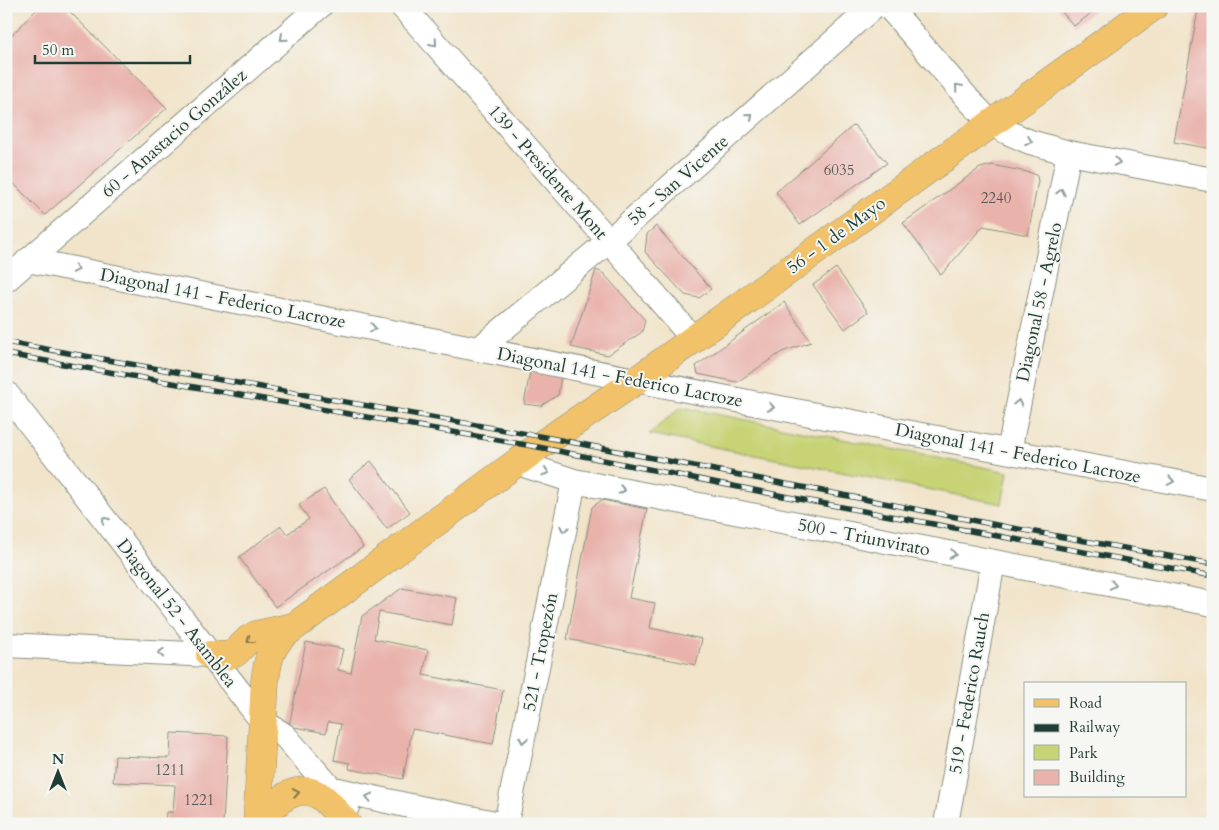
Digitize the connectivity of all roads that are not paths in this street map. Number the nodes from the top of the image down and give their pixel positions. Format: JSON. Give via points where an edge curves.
{"nodes":[{"id":1,"x":320,"y":6,"type":"edge"},
{"id":2,"x":402,"y":6,"type":"edge"},
{"id":3,"x":874,"y":6,"type":"edge"},
{"id":4,"x":888,"y":6,"type":"edge"},
{"id":5,"x":1154,"y":6,"type":"edge"},
{"id":6,"x":992,"y":123,"type":"junction"},
{"id":7,"x":1069,"y":153,"type":"junction"},
{"id":8,"x":1213,"y":180,"type":"edge"},
{"id":9,"x":609,"y":241,"type":"junction"},
{"id":10,"x":28,"y":260,"type":"junction"},
{"id":11,"x":6,"y":280,"type":"edge"},
{"id":12,"x":693,"y":339,"type":"junction"},
{"id":13,"x":479,"y":349,"type":"junction"},
{"id":14,"x":637,"y":380,"type":"junction"},
{"id":15,"x":6,"y":393,"type":"edge"},
{"id":16,"x":1008,"y":451,"type":"junction"},
{"id":17,"x":518,"y":463,"type":"junction"},
{"id":18,"x":574,"y":481,"type":"junction"},
{"id":19,"x":1213,"y":489,"type":"edge"},
{"id":20,"x":993,"y":562,"type":"junction"},
{"id":21,"x":1213,"y":604,"type":"edge"},
{"id":22,"x":292,"y":627,"type":"junction"},
{"id":23,"x":6,"y":645,"type":"edge"},
{"id":24,"x":210,"y":655,"type":"junction"},
{"id":25,"x":262,"y":721,"type":"junction"},
{"id":26,"x":329,"y":788,"type":"junction"},
{"id":27,"x":257,"y":822,"type":"edge"},
{"id":28,"x":347,"y":824,"type":"edge"},
{"id":29,"x":356,"y":824,"type":"edge"},
{"id":30,"x":500,"y":824,"type":"edge"},
{"id":31,"x":506,"y":824,"type":"edge"},
{"id":32,"x":946,"y":824,"type":"edge"}],
"edges":[{"from":1,"to":10,"type":"street","name":"60 - Anastacio González","one_way":true},
{"from":2,"to":9,"type":"street","name":"139 - Presidente Mont","one_way":true},
{"from":9,"to":3,"type":"street","name":"58 - San Vicente","one_way":true},
{"from":6,"to":4,"type":"street","one_way":true},
{"from":5,"to":6,"type":"main road","name":"56 - 1 de Mayo"},
{"from":6,"to":7,"type":"street","one_way":true,"via":[[1030,142]]},
{"from":6,"to":12,"type":"main road","name":"56 - 1 de Mayo"},
{"from":7,"to":8,"type":"street","one_way":true},
{"from":16,"to":7,"type":"street","name":"Diagonal 58 - Agrelo","one_way":true},
{"from":9,"to":12,"type":"street","name":"139 - Presidente Mont"},
{"from":9,"to":13,"type":"street","name":"58 - San Vicente"},
{"from":10,"to":11,"type":"street","name":"60 - Anastacio González"},
{"from":10,"to":13,"type":"street","name":"Diagonal 141 - Federico Lacroze","one_way":true},
{"from":12,"to":14,"type":"main road","name":"56 - 1 de Mayo"},
{"from":13,"to":14,"type":"street","name":"Diagonal 141 - Federico Lacroze"},
{"from":14,"to":16,"type":"street","name":"Diagonal 141 - Federico Lacroze","one_way":true},
{"from":14,"to":17,"type":"main road","name":"56 - 1 de Mayo"},
{"from":24,"to":15,"type":"street","name":"Diagonal 52 - Asamblea","one_way":true},
{"from":16,"to":19,"type":"street","name":"Diagonal 141 - Federico Lacroze","one_way":true},
{"from":17,"to":18,"type":"street","name":"500 - Triunvirato","one_way":true},
{"from":17,"to":22,"type":"main road","name":"56 - 1 de Mayo"},
{"from":18,"to":20,"type":"street","name":"500 - Triunvirato","one_way":true},
{"from":18,"to":31,"type":"street","name":"521 - Tropezón","one_way":true},
{"from":20,"to":21,"type":"street","name":"500 - Triunvirato","one_way":true},
{"from":20,"to":32,"type":"street","name":"519 - Federico Rauch"},
{"from":22,"to":24,"type":"main road","one_way":true,"via":[[256,635],[235,653]]},
{"from":22,"to":25,"type":"main road","via":[[277,642],[269,658]]},
{"from":24,"to":23,"type":"street","one_way":true},
{"from":24,"to":25,"type":"street","name":"Diagonal 52 - Asamblea"},
{"from":25,"to":26,"type":"street","name":"Diagonal 52 - Asamblea","via":[[284,735]]},
{"from":25,"to":27,"type":"main road"},
{"from":26,"to":29,"type":"street","name":"Diagonal 52 - Asamblea","via":[[349,809]]},
{"from":30,"to":26,"type":"street","one_way":true},
{"from":27,"to":28,"type":"main road","one_way":true,"via":[[280,799],[302,791],[324,799]]}]}
